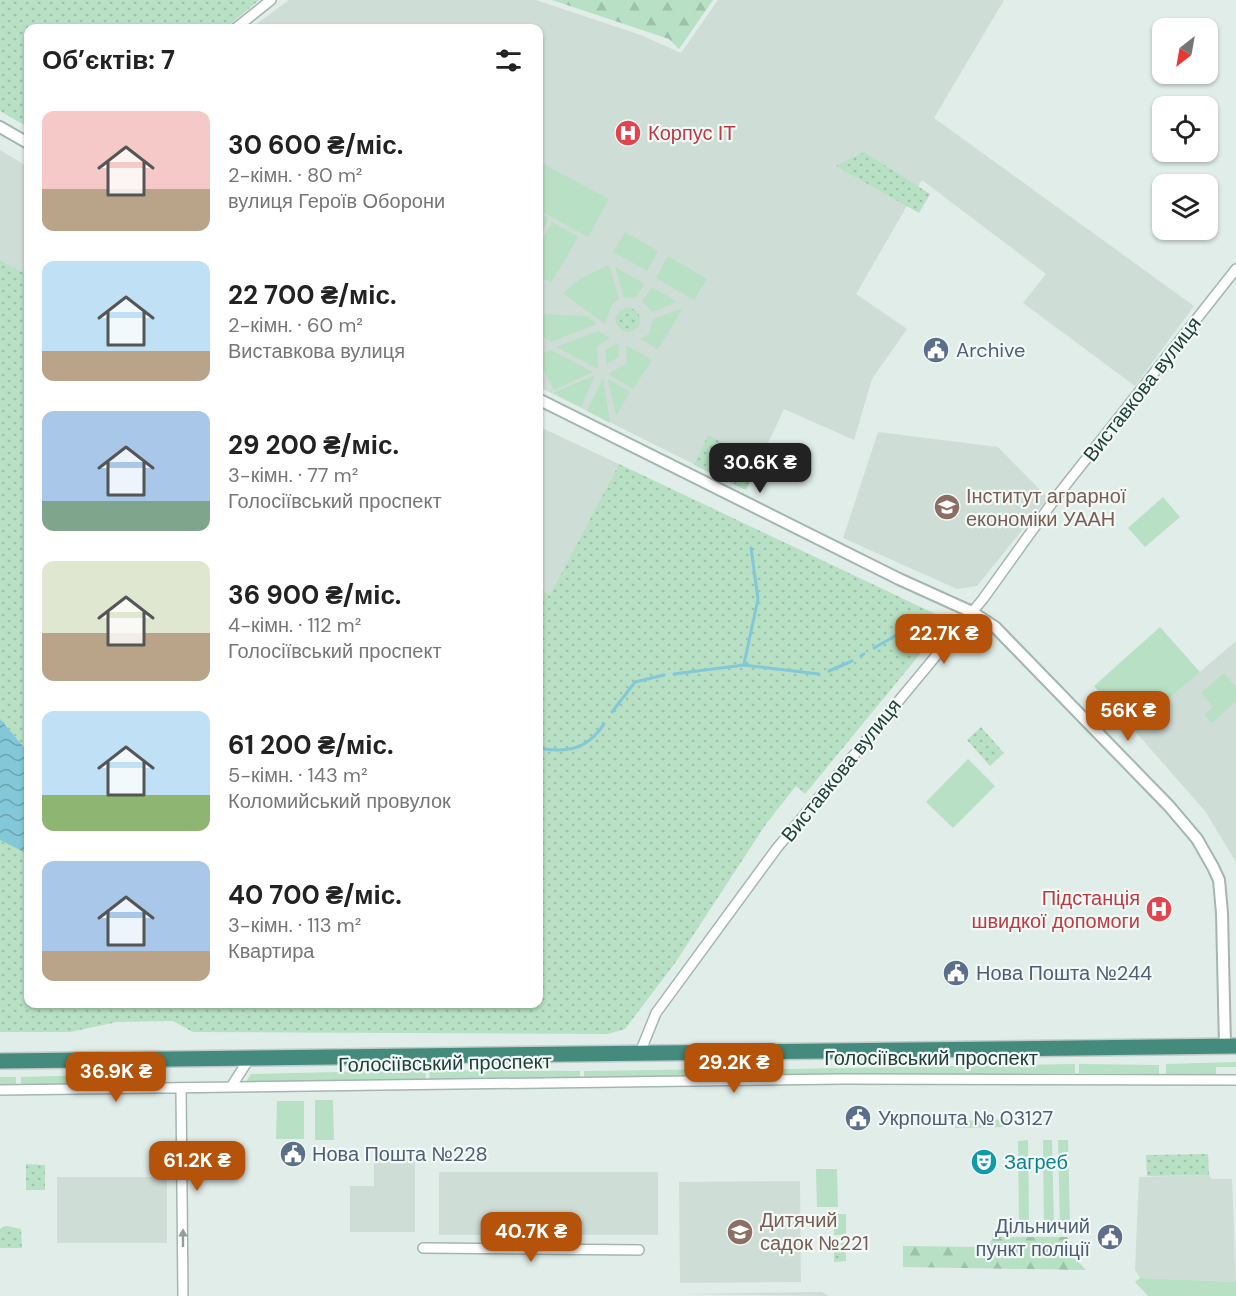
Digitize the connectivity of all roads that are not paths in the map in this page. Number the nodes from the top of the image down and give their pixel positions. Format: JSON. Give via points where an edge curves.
{"nodes":[{"id":1,"x":271,"y":0,"type":"edge"},
{"id":2,"x":241,"y":24,"type":"edge"},
{"id":3,"x":0,"y":127,"type":"edge"},
{"id":4,"x":24,"y":141,"type":"edge"},
{"id":5,"x":1236,"y":269,"type":"edge"},
{"id":6,"x":543,"y":401,"type":"edge"},
{"id":7,"x":972,"y":612,"type":"junction"},
{"id":8,"x":1230,"y":1046,"type":"edge"},
{"id":9,"x":639,"y":1054,"type":"junction"},
{"id":10,"x":249,"y":1059,"type":"junction"},
{"id":11,"x":0,"y":1061,"type":"edge"},
{"id":12,"x":1236,"y":1080,"type":"edge"},
{"id":13,"x":231,"y":1087,"type":"junction"},
{"id":14,"x":181,"y":1089,"type":"junction"},
{"id":15,"x":0,"y":1090,"type":"edge"},
{"id":16,"x":423,"y":1248,"type":"dead end"},
{"id":17,"x":639,"y":1250,"type":"dead end"},
{"id":18,"x":183,"y":1296,"type":"edge"}],
"edges":[{"from":1,"to":2,"type":"street"},
{"from":3,"to":4,"type":"street"},
{"from":5,"to":7,"type":"street","name":"Виставкова вулиця","via":[[1057,496]]},
{"from":6,"to":7,"type":"street"},
{"from":7,"to":8,"type":"street","via":[[995,627],[1197,839],[1219,880]]},
{"from":7,"to":9,"type":"street","name":"Виставкова вулиця","via":[[773,854],[656,1013]]},
{"from":8,"to":9,"type":"highway","name":"Голосіївський проспект"},
{"from":9,"to":10,"type":"highway","name":"Голосіївський проспект"},
{"from":10,"to":11,"type":"highway","name":"Голосіївський проспект"},
{"from":10,"to":13,"type":"street"},
{"from":12,"to":13,"type":"street","name":"Голосіївський проспект","via":[[844,1079]]},
{"from":13,"to":14,"type":"street","name":"Голосіївський проспект"},
{"from":14,"to":15,"type":"street","name":"Голосіївський проспект"},
{"from":18,"to":14,"type":"street","one_way":true},
{"from":16,"to":17,"type":"street"}]}
